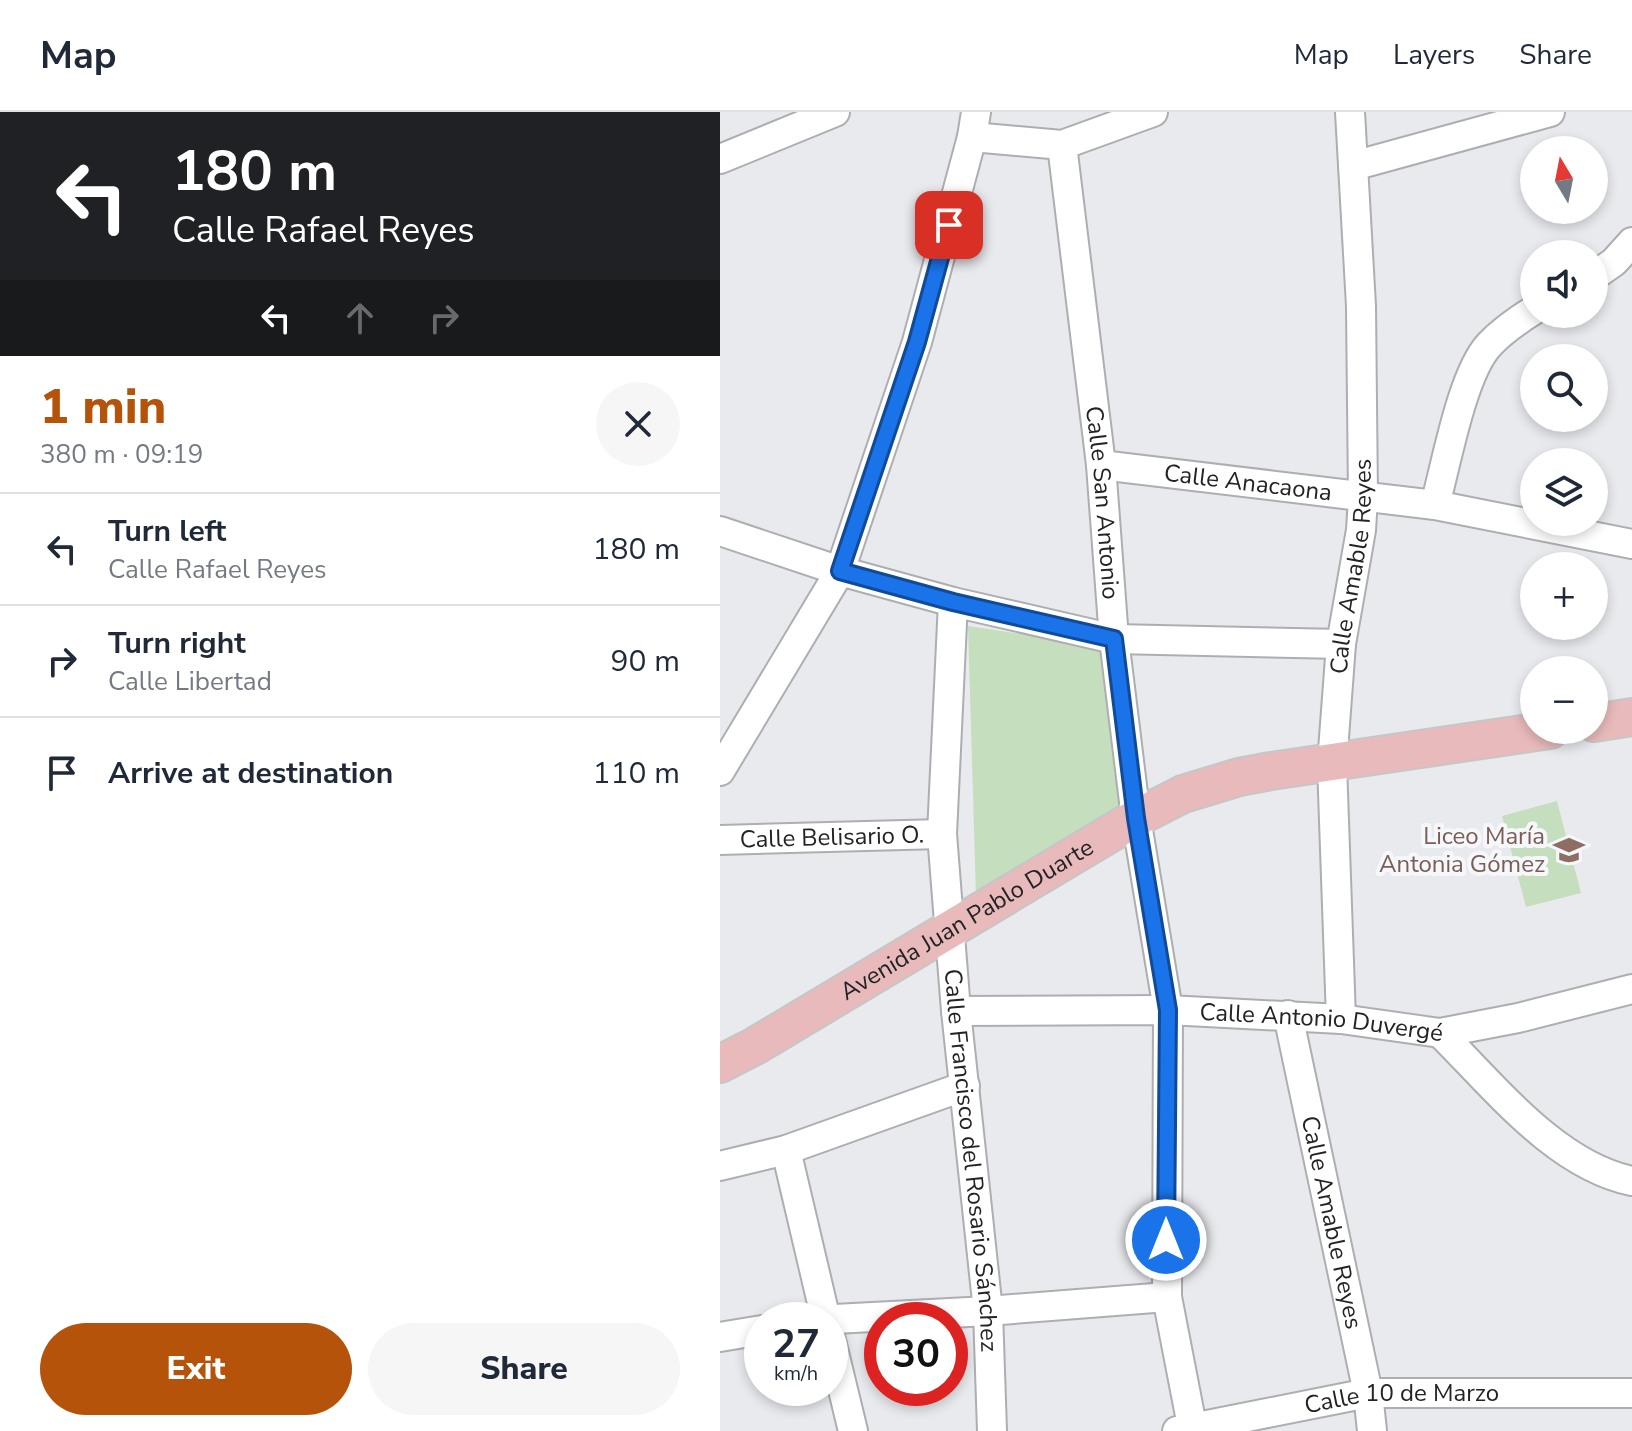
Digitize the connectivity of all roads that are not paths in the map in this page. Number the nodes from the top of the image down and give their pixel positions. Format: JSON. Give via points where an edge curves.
{"nodes":[{"id":1,"x":835,"y":112,"type":"edge"},
{"id":2,"x":1153,"y":112,"type":"edge"},
{"id":3,"x":1350,"y":112,"type":"edge"},
{"id":4,"x":1550,"y":112,"type":"edge"},
{"id":5,"x":974,"y":125,"type":"edge"},
{"id":6,"x":1062,"y":145,"type":"junction"},
{"id":7,"x":720,"y":159,"type":"edge"},
{"id":8,"x":1353,"y":166,"type":"junction"},
{"id":9,"x":1632,"y":242,"type":"edge"},
{"id":10,"x":1608,"y":266,"type":"edge"},
{"id":11,"x":1520,"y":319,"type":"edge"},
{"id":12,"x":1101,"y":465,"type":"junction"},
{"id":13,"x":1363,"y":498,"type":"junction"},
{"id":14,"x":1435,"y":505,"type":"junction"},
{"id":15,"x":720,"y":531,"type":"edge"},
{"id":16,"x":1632,"y":544,"type":"edge"},
{"id":17,"x":840,"y":571,"type":"junction"},
{"id":18,"x":953,"y":602,"type":"junction"},
{"id":19,"x":1114,"y":639,"type":"junction"},
{"id":20,"x":1341,"y":644,"type":"junction"},
{"id":21,"x":1632,"y":717,"type":"edge"},
{"id":22,"x":1608,"y":721,"type":"edge"},
{"id":23,"x":1520,"y":735,"type":"edge"},
{"id":24,"x":1332,"y":764,"type":"junction"},
{"id":25,"x":720,"y":771,"type":"edge"},
{"id":26,"x":1136,"y":818,"type":"junction"},
{"id":27,"x":942,"y":834,"type":"junction"},
{"id":28,"x":720,"y":840,"type":"edge"},
{"id":29,"x":951,"y":931,"type":"junction"},
{"id":30,"x":1632,"y":989,"type":"edge"},
{"id":31,"x":1168,"y":1010,"type":"junction"},
{"id":32,"x":956,"y":1011,"type":"junction"},
{"id":33,"x":1288,"y":1015,"type":"junction"},
{"id":34,"x":1341,"y":1019,"type":"junction"},
{"id":35,"x":1440,"y":1033,"type":"junction"},
{"id":36,"x":720,"y":1064,"type":"edge"},
{"id":37,"x":965,"y":1086,"type":"junction"},
{"id":38,"x":786,"y":1150,"type":"junction"},
{"id":39,"x":720,"y":1166,"type":"edge"},
{"id":40,"x":1632,"y":1181,"type":"edge"},
{"id":41,"x":1167,"y":1297,"type":"junction"},
{"id":42,"x":819,"y":1302,"type":"edge"},
{"id":43,"x":988,"y":1311,"type":"junction"},
{"id":44,"x":848,"y":1322,"type":"edge"},
{"id":45,"x":744,"y":1333,"type":"edge"},
{"id":46,"x":720,"y":1337,"type":"edge"},
{"id":47,"x":1368,"y":1393,"type":"junction"},
{"id":48,"x":1632,"y":1393,"type":"edge"},
{"id":49,"x":846,"y":1406,"type":"edge"},
{"id":50,"x":1186,"y":1430,"type":"edge"},
{"id":51,"x":853,"y":1431,"type":"edge"},
{"id":52,"x":992,"y":1431,"type":"edge"},
{"id":53,"x":1372,"y":1431,"type":"edge"}],
"edges":[{"from":1,"to":7,"type":"street"},
{"from":2,"to":6,"type":"street"},
{"from":3,"to":8,"type":"street","name":"Calle Amable Reyes"},
{"from":4,"to":8,"type":"street"},
{"from":5,"to":6,"type":"street"},
{"from":5,"to":17,"type":"street","via":[[917,342]]},
{"from":6,"to":12,"type":"street","name":"Calle San Antonio"},
{"from":8,"to":13,"type":"street","name":"Calle Amable Reyes"},
{"from":9,"to":10,"type":"street"},
{"from":11,"to":14,"type":"street","via":[[1487,347],[1469,377]]},
{"from":12,"to":13,"type":"street","name":"Calle Anacaona"},
{"from":12,"to":19,"type":"street","name":"Calle San Antonio"},
{"from":13,"to":14,"type":"street","name":"Calle Anacaona"},
{"from":13,"to":20,"type":"street","name":"Calle Amable Reyes"},
{"from":14,"to":16,"type":"street","name":"Calle Anacaona"},
{"from":15,"to":17,"type":"street"},
{"from":17,"to":18,"type":"street"},
{"from":17,"to":25,"type":"street"},
{"from":18,"to":19,"type":"street"},
{"from":18,"to":27,"type":"street","name":"Calle Francisco del Rosario Sánchez"},
{"from":19,"to":20,"type":"street"},
{"from":19,"to":26,"type":"street","name":"Calle San Antonio"},
{"from":20,"to":24,"type":"street","name":"Calle Amable Reyes"},
{"from":21,"to":22,"type":"main road"},
{"from":23,"to":24,"type":"main road","name":"Avenida Juan Pablo Duarte"},
{"from":24,"to":26,"type":"main road","name":"Avenida Juan Pablo Duarte","via":[[1211,784]]},
{"from":24,"to":34,"type":"street","name":"Calle Amable Reyes"},
{"from":26,"to":29,"type":"main road","name":"Avenida Juan Pablo Duarte"},
{"from":26,"to":31,"type":"street","name":"Calle San Antonio"},
{"from":27,"to":28,"type":"street","name":"Calle Belisario O."},
{"from":27,"to":29,"type":"street","name":"Calle Francisco del Rosario Sánchez"},
{"from":29,"to":32,"type":"street","name":"Calle Francisco del Rosario Sánchez"},
{"from":29,"to":36,"type":"main road","name":"Avenida Juan Pablo Duarte"},
{"from":30,"to":35,"type":"street","name":"Calle Antonio Duvergé"},
{"from":31,"to":32,"type":"street","name":"Calle Antonio Duvergé"},
{"from":31,"to":33,"type":"street","name":"Calle Antonio Duvergé"},
{"from":31,"to":41,"type":"street","name":"Calle San Antonio"},
{"from":32,"to":37,"type":"street","name":"Calle Francisco del Rosario Sánchez"},
{"from":33,"to":34,"type":"street","name":"Calle Antonio Duvergé"},
{"from":33,"to":47,"type":"street","name":"Calle Amable Reyes"},
{"from":34,"to":35,"type":"street","name":"Calle Antonio Duvergé"},
{"from":35,"to":40,"type":"street","via":[[1551,1142],[1611,1177]]},
{"from":37,"to":38,"type":"street"},
{"from":37,"to":43,"type":"street","name":"Calle Francisco del Rosario Sánchez"},
{"from":38,"to":39,"type":"street"},
{"from":38,"to":42,"type":"street"},
{"from":41,"to":43,"type":"street"},
{"from":41,"to":50,"type":"street","name":"Calle San Antonio"},
{"from":43,"to":44,"type":"street"},
{"from":43,"to":52,"type":"street","name":"Calle Francisco del Rosario Sánchez"},
{"from":45,"to":46,"type":"street"},
{"from":47,"to":48,"type":"street","name":"Calle 10 de Marzo"},
{"from":47,"to":50,"type":"street","name":"Calle 10 de Marzo"},
{"from":47,"to":53,"type":"street","name":"Calle Amable Reyes"},
{"from":49,"to":51,"type":"street"}]}
